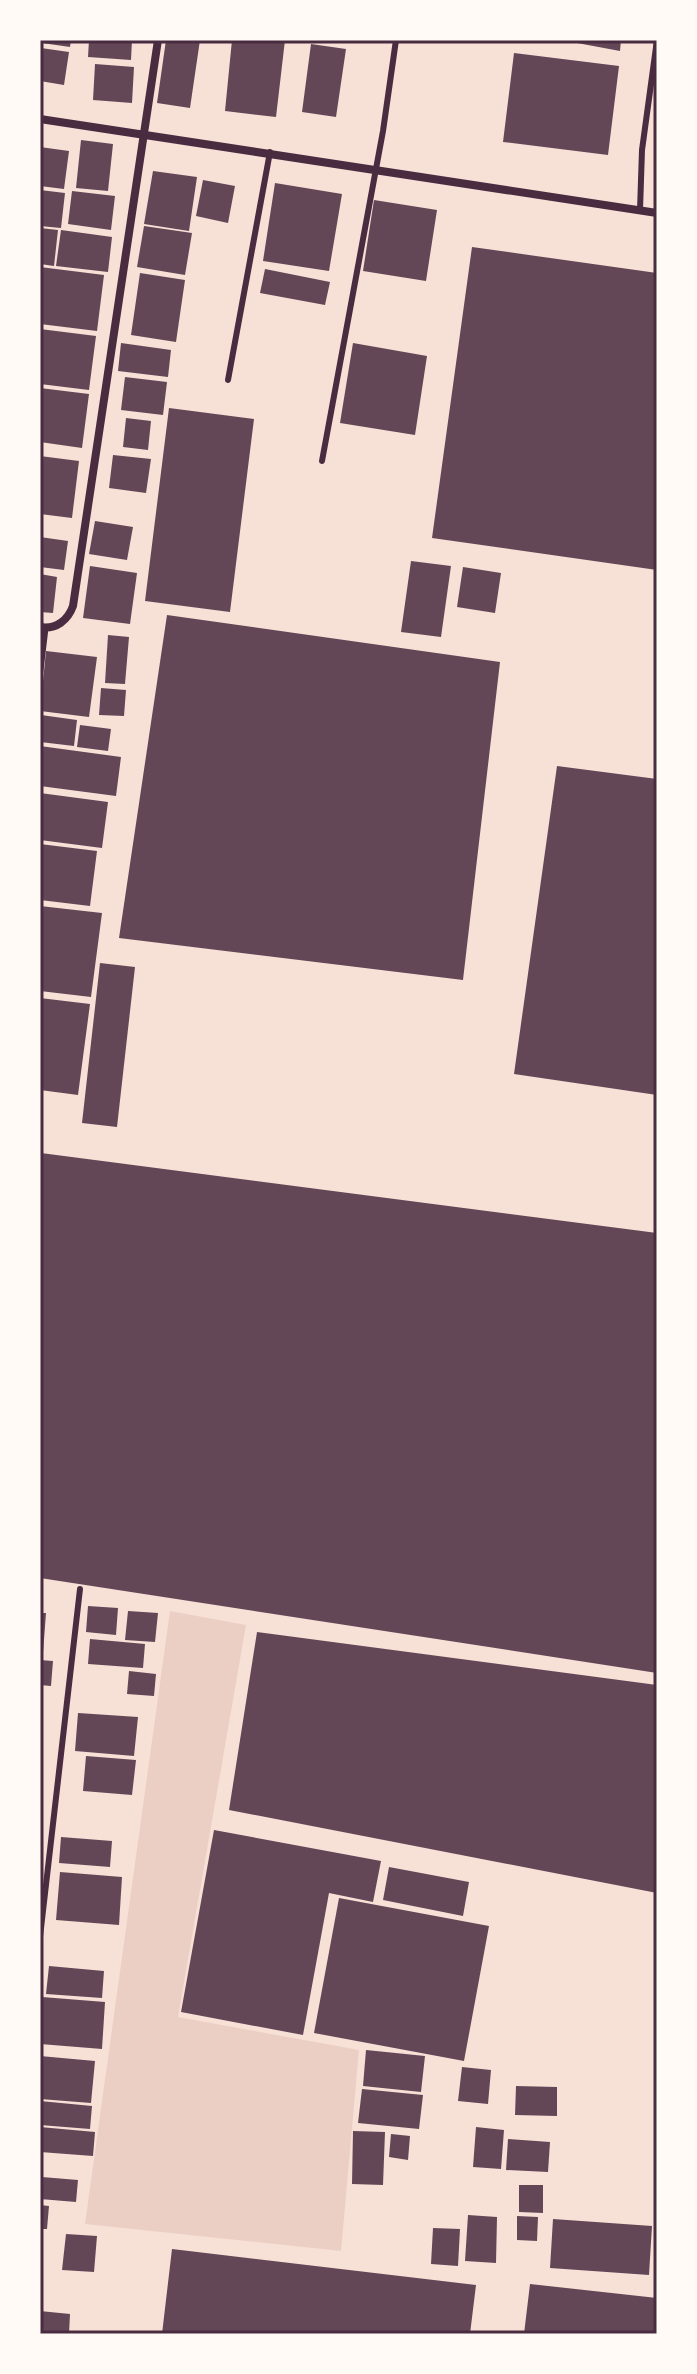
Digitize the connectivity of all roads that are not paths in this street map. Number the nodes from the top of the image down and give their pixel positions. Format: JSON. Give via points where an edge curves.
{"nodes":[{"id":1,"x":158,"y":40,"type":"edge"},
{"id":2,"x":396,"y":40,"type":"edge"},
{"id":3,"x":657,"y":40,"type":"edge"},
{"id":4,"x":40,"y":119,"type":"edge"},
{"id":5,"x":144,"y":133,"type":"junction"},
{"id":6,"x":270,"y":152,"type":"junction"},
{"id":7,"x":375,"y":168,"type":"junction"},
{"id":8,"x":640,"y":210,"type":"junction"},
{"id":9,"x":657,"y":213,"type":"edge"},
{"id":10,"x":228,"y":380,"type":"dead end"},
{"id":11,"x":322,"y":461,"type":"dead end"},
{"id":12,"x":43,"y":628,"type":"edge"},
{"id":13,"x":40,"y":670,"type":"edge"},
{"id":14,"x":80,"y":1589,"type":"dead end"},
{"id":15,"x":40,"y":1937,"type":"edge"}],
"edges":[{"from":1,"to":5,"type":"street"},
{"from":2,"to":7,"type":"lane"},
{"from":3,"to":8,"type":"lane"},
{"from":4,"to":5,"type":"street"},
{"from":5,"to":6,"type":"street"},
{"from":5,"to":12,"type":"street","via":[[73,606],[56,626]]},
{"from":6,"to":7,"type":"street"},
{"from":6,"to":10,"type":"lane"},
{"from":7,"to":8,"type":"street"},
{"from":7,"to":11,"type":"lane"},
{"from":8,"to":9,"type":"street"},
{"from":12,"to":13,"type":"street"},
{"from":14,"to":15,"type":"lane"}]}
